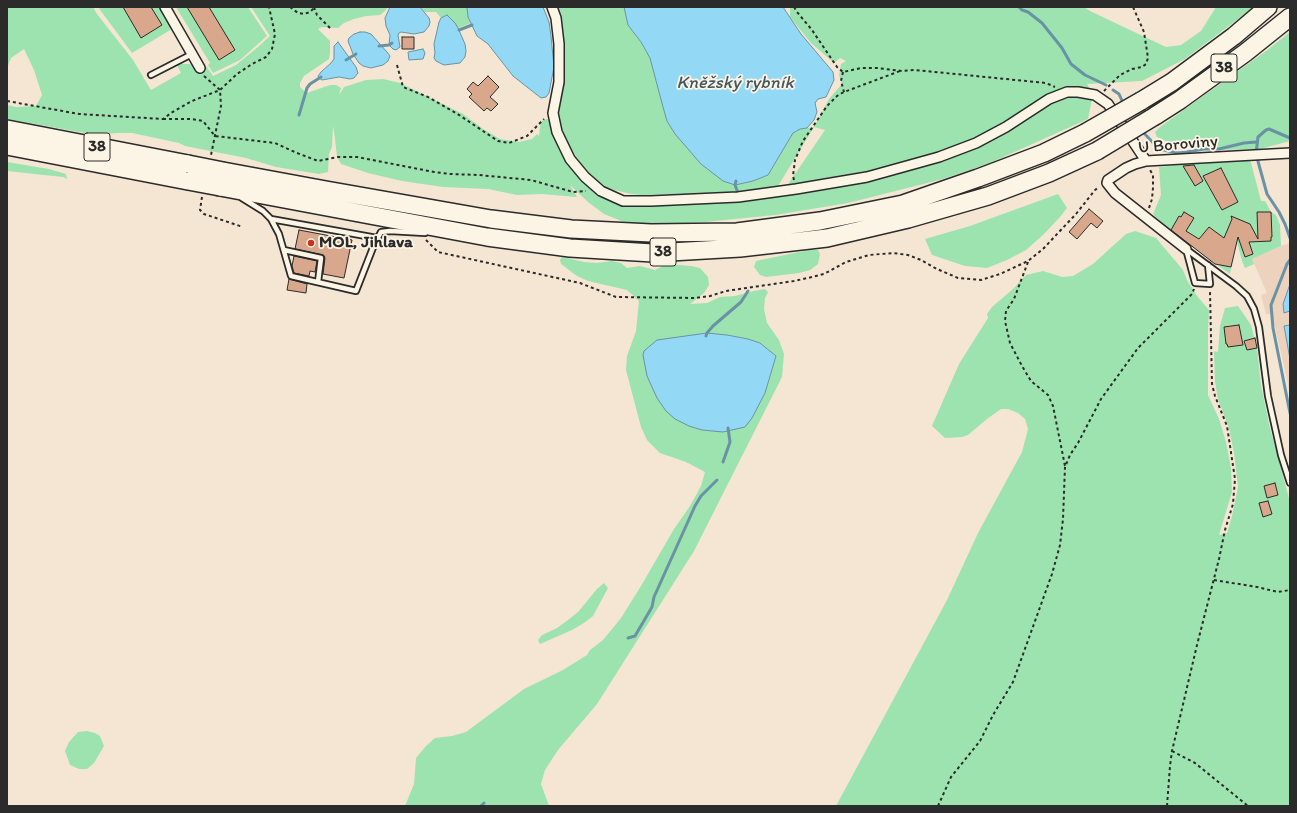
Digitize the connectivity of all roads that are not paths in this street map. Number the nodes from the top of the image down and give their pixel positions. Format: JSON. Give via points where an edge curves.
{"nodes":[{"id":1,"x":165,"y":7,"type":"edge"},
{"id":2,"x":552,"y":7,"type":"edge"},
{"id":3,"x":1268,"y":7,"type":"edge"},
{"id":4,"x":1290,"y":17,"type":"edge"},
{"id":5,"x":192,"y":54,"type":"junction"},
{"id":6,"x":200,"y":68,"type":"road end"},
{"id":7,"x":151,"y":75,"type":"dead end"},
{"id":8,"x":7,"y":129,"type":"edge"},
{"id":9,"x":7,"y":146,"type":"edge"},
{"id":10,"x":1290,"y":153,"type":"edge"},
{"id":11,"x":1146,"y":161,"type":"junction"},
{"id":12,"x":224,"y":182,"type":"junction"},
{"id":13,"x":271,"y":219,"type":"junction"},
{"id":14,"x":427,"y":233,"type":"dead end"},
{"id":15,"x":442,"y":234,"type":"dead end"},
{"id":16,"x":487,"y":237,"type":"junction"},
{"id":17,"x":378,"y":238,"type":"junction"},
{"id":18,"x":1186,"y":249,"type":"junction"},
{"id":19,"x":284,"y":250,"type":"junction"},
{"id":20,"x":1208,"y":265,"type":"junction"},
{"id":21,"x":318,"y":282,"type":"junction"},
{"id":22,"x":1290,"y":483,"type":"edge"}],
"edges":[{"from":1,"to":5,"type":"street"},
{"from":2,"to":11,"type":"street","via":[[559,44],[558,82],[553,113],[557,132],[570,159],[585,177],[601,190],[623,201],[738,197],[867,177],[939,157],[976,143],[1049,99],[1067,92],[1095,95],[1110,106]]},
{"from":3,"to":12,"type":"highway","number":"38","bridge":true,"via":[[1172,82],[1044,154],[903,204],[820,221],[737,232],[651,233],[571,229],[476,216],[326,190]]},
{"from":4,"to":16,"type":"highway","number":"38","bridge":true,"via":[[1180,100],[1097,151],[1049,173],[988,196],[908,219],[827,238],[740,248],[653,253],[570,248]]},
{"from":5,"to":6,"type":"street"},
{"from":5,"to":7,"type":"lane"},
{"from":8,"to":12,"type":"highway","number":"38","bridge":true,"via":[[188,164]]},
{"from":9,"to":12,"type":"highway","number":"38","bridge":true,"via":[[188,181]]},
{"from":10,"to":11,"type":"street","name":"U Boroviny"},
{"from":11,"to":18,"type":"street","name":"U Boroviny","via":[[1126,168],[1106,183],[1146,219]]},
{"from":12,"to":13,"type":"lane"},
{"from":12,"to":16,"type":"highway","number":"38"},
{"from":13,"to":17,"type":"lane"},
{"from":13,"to":19,"type":"lane"},
{"from":14,"to":17,"type":"lane","via":[[390,231],[381,232]]},
{"from":15,"to":16,"type":"lane"},
{"from":17,"to":21,"type":"lane","via":[[356,291]]},
{"from":18,"to":20,"type":"lane"},
{"from":18,"to":20,"type":"lane","via":[[1195,284],[1210,284]]},
{"from":19,"to":21,"type":"lane","via":[[290,276]]},
{"from":19,"to":21,"type":"lane","via":[[322,258]]},
{"from":20,"to":22,"type":"lane","via":[[1247,296],[1254,309],[1259,327],[1268,396]]}]}
